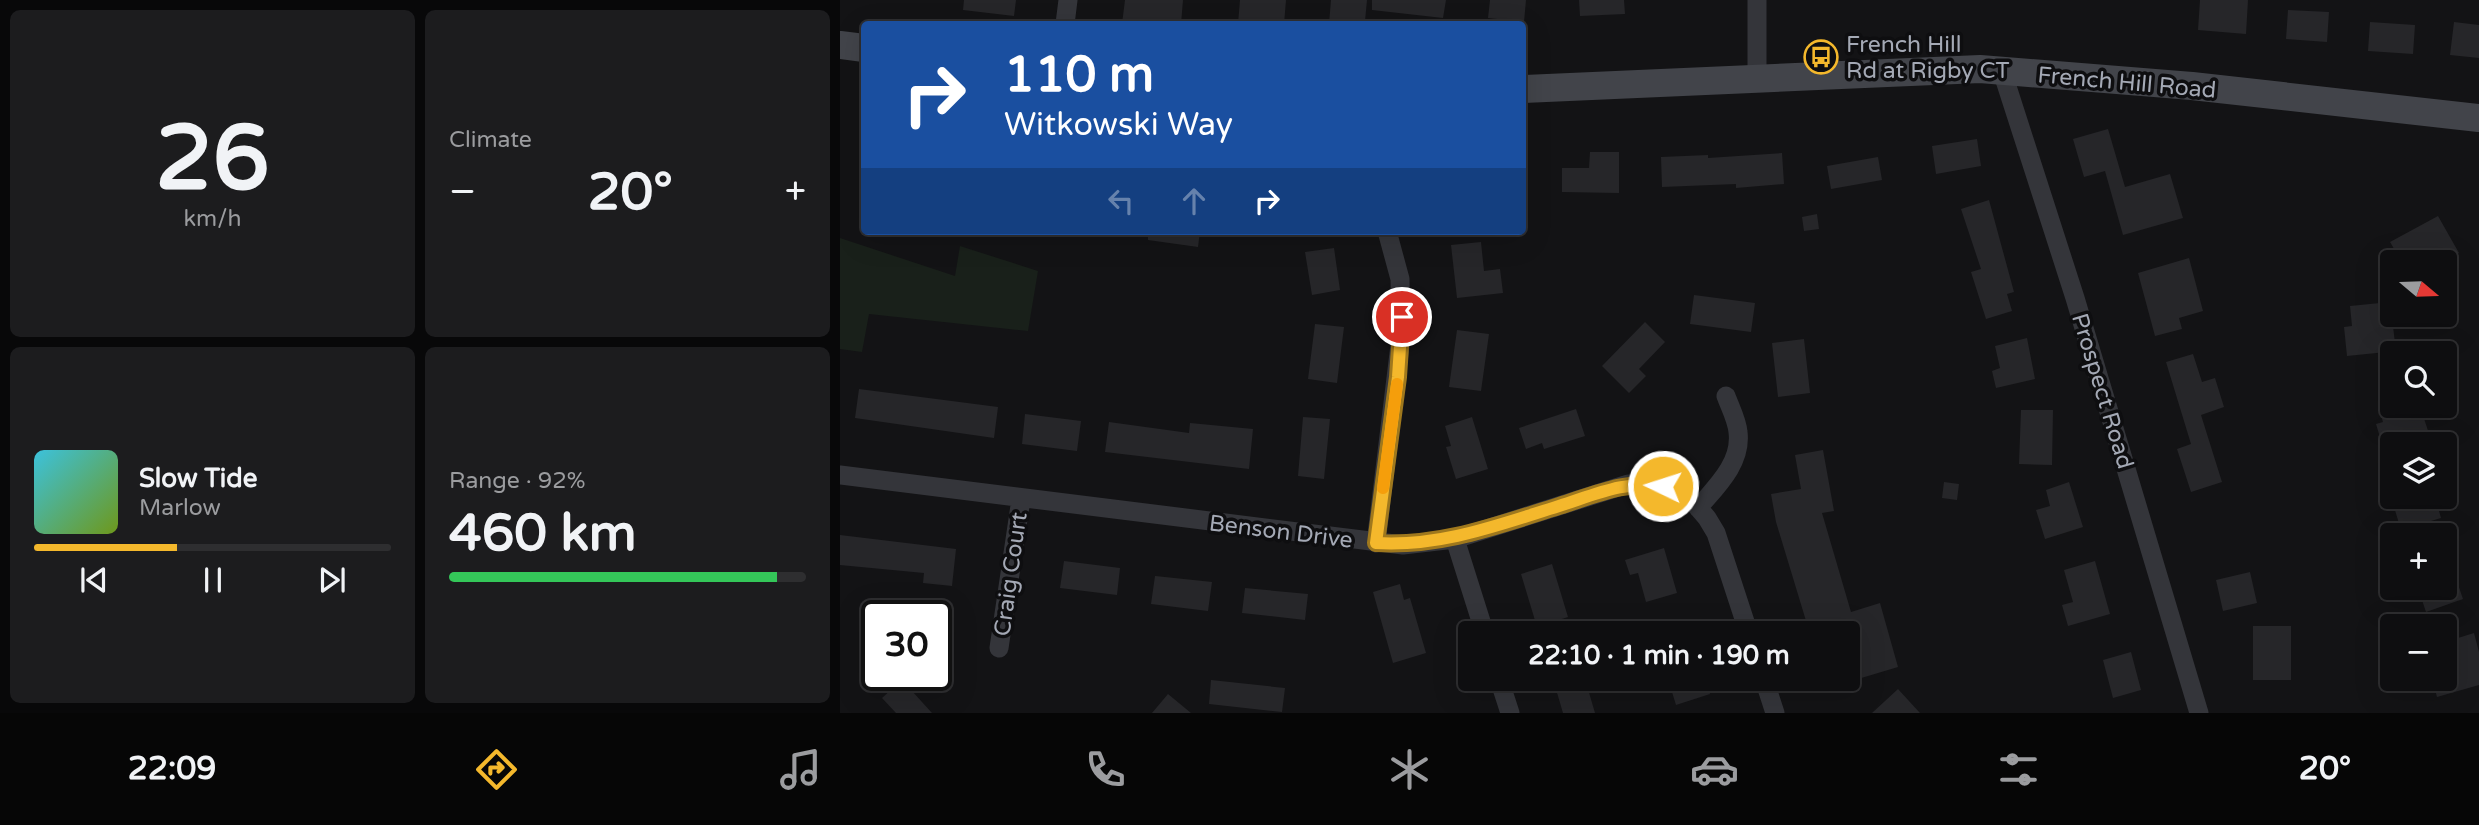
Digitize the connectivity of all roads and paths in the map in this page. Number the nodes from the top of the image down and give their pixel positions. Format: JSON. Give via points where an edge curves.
{"nodes":[{"id":1,"x":1068,"y":0,"type":"edge"},
{"id":2,"x":1757,"y":0,"type":"edge"},
{"id":3,"x":1065,"y":21,"type":"edge"},
{"id":4,"x":840,"y":45,"type":"edge"},
{"id":5,"x":861,"y":48,"type":"edge"},
{"id":6,"x":2002,"y":71,"type":"junction"},
{"id":7,"x":1756,"y":79,"type":"junction"},
{"id":8,"x":1526,"y":89,"type":"edge"},
{"id":9,"x":2479,"y":118,"type":"edge"},
{"id":10,"x":1388,"y":235,"type":"edge"},
{"id":11,"x":1726,"y":396,"type":"dead end"},
{"id":12,"x":840,"y":475,"type":"edge"},
{"id":13,"x":1021,"y":499,"type":"junction"},
{"id":14,"x":1698,"y":508,"type":"junction"},
{"id":15,"x":1455,"y":538,"type":"junction"},
{"id":16,"x":1376,"y":543,"type":"junction"},
{"id":17,"x":1481,"y":621,"type":"edge"},
{"id":18,"x":1745,"y":621,"type":"edge"},
{"id":19,"x":999,"y":648,"type":"dead end"},
{"id":20,"x":1503,"y":691,"type":"edge"},
{"id":21,"x":1768,"y":691,"type":"edge"},
{"id":22,"x":1510,"y":713,"type":"edge"},
{"id":23,"x":1775,"y":713,"type":"edge"},
{"id":24,"x":2199,"y":713,"type":"edge"}],
"edges":[{"from":1,"to":3,"type":"street"},
{"from":2,"to":7,"type":"street"},
{"from":4,"to":5,"type":"main road"},
{"from":6,"to":7,"type":"main road","name":"French Hill Road"},
{"from":6,"to":9,"type":"main road","name":"French Hill Road","via":[[2192,86]]},
{"from":6,"to":24,"type":"street","name":"Prospect Road"},
{"from":7,"to":8,"type":"main road","name":"French Hill Road"},
{"from":10,"to":16,"type":"street","via":[[1400,279],[1401,337]]},
{"from":11,"to":14,"type":"street","via":[[1738,431],[1734,458],[1726,476]]},
{"from":12,"to":13,"type":"street","name":"Benson Drive"},
{"from":13,"to":16,"type":"street","name":"Benson Drive"},
{"from":13,"to":19,"type":"street","name":"Craig Court"},
{"from":14,"to":15,"type":"street","name":"Benson Drive","via":[[1663,486],[1628,484]]},
{"from":14,"to":18,"type":"street","name":"Benson Drive","via":[[1716,533]]},
{"from":15,"to":16,"type":"street","name":"Benson Drive","via":[[1403,545]]},
{"from":15,"to":17,"type":"street"},
{"from":20,"to":22,"type":"street"},
{"from":21,"to":23,"type":"street"}]}
